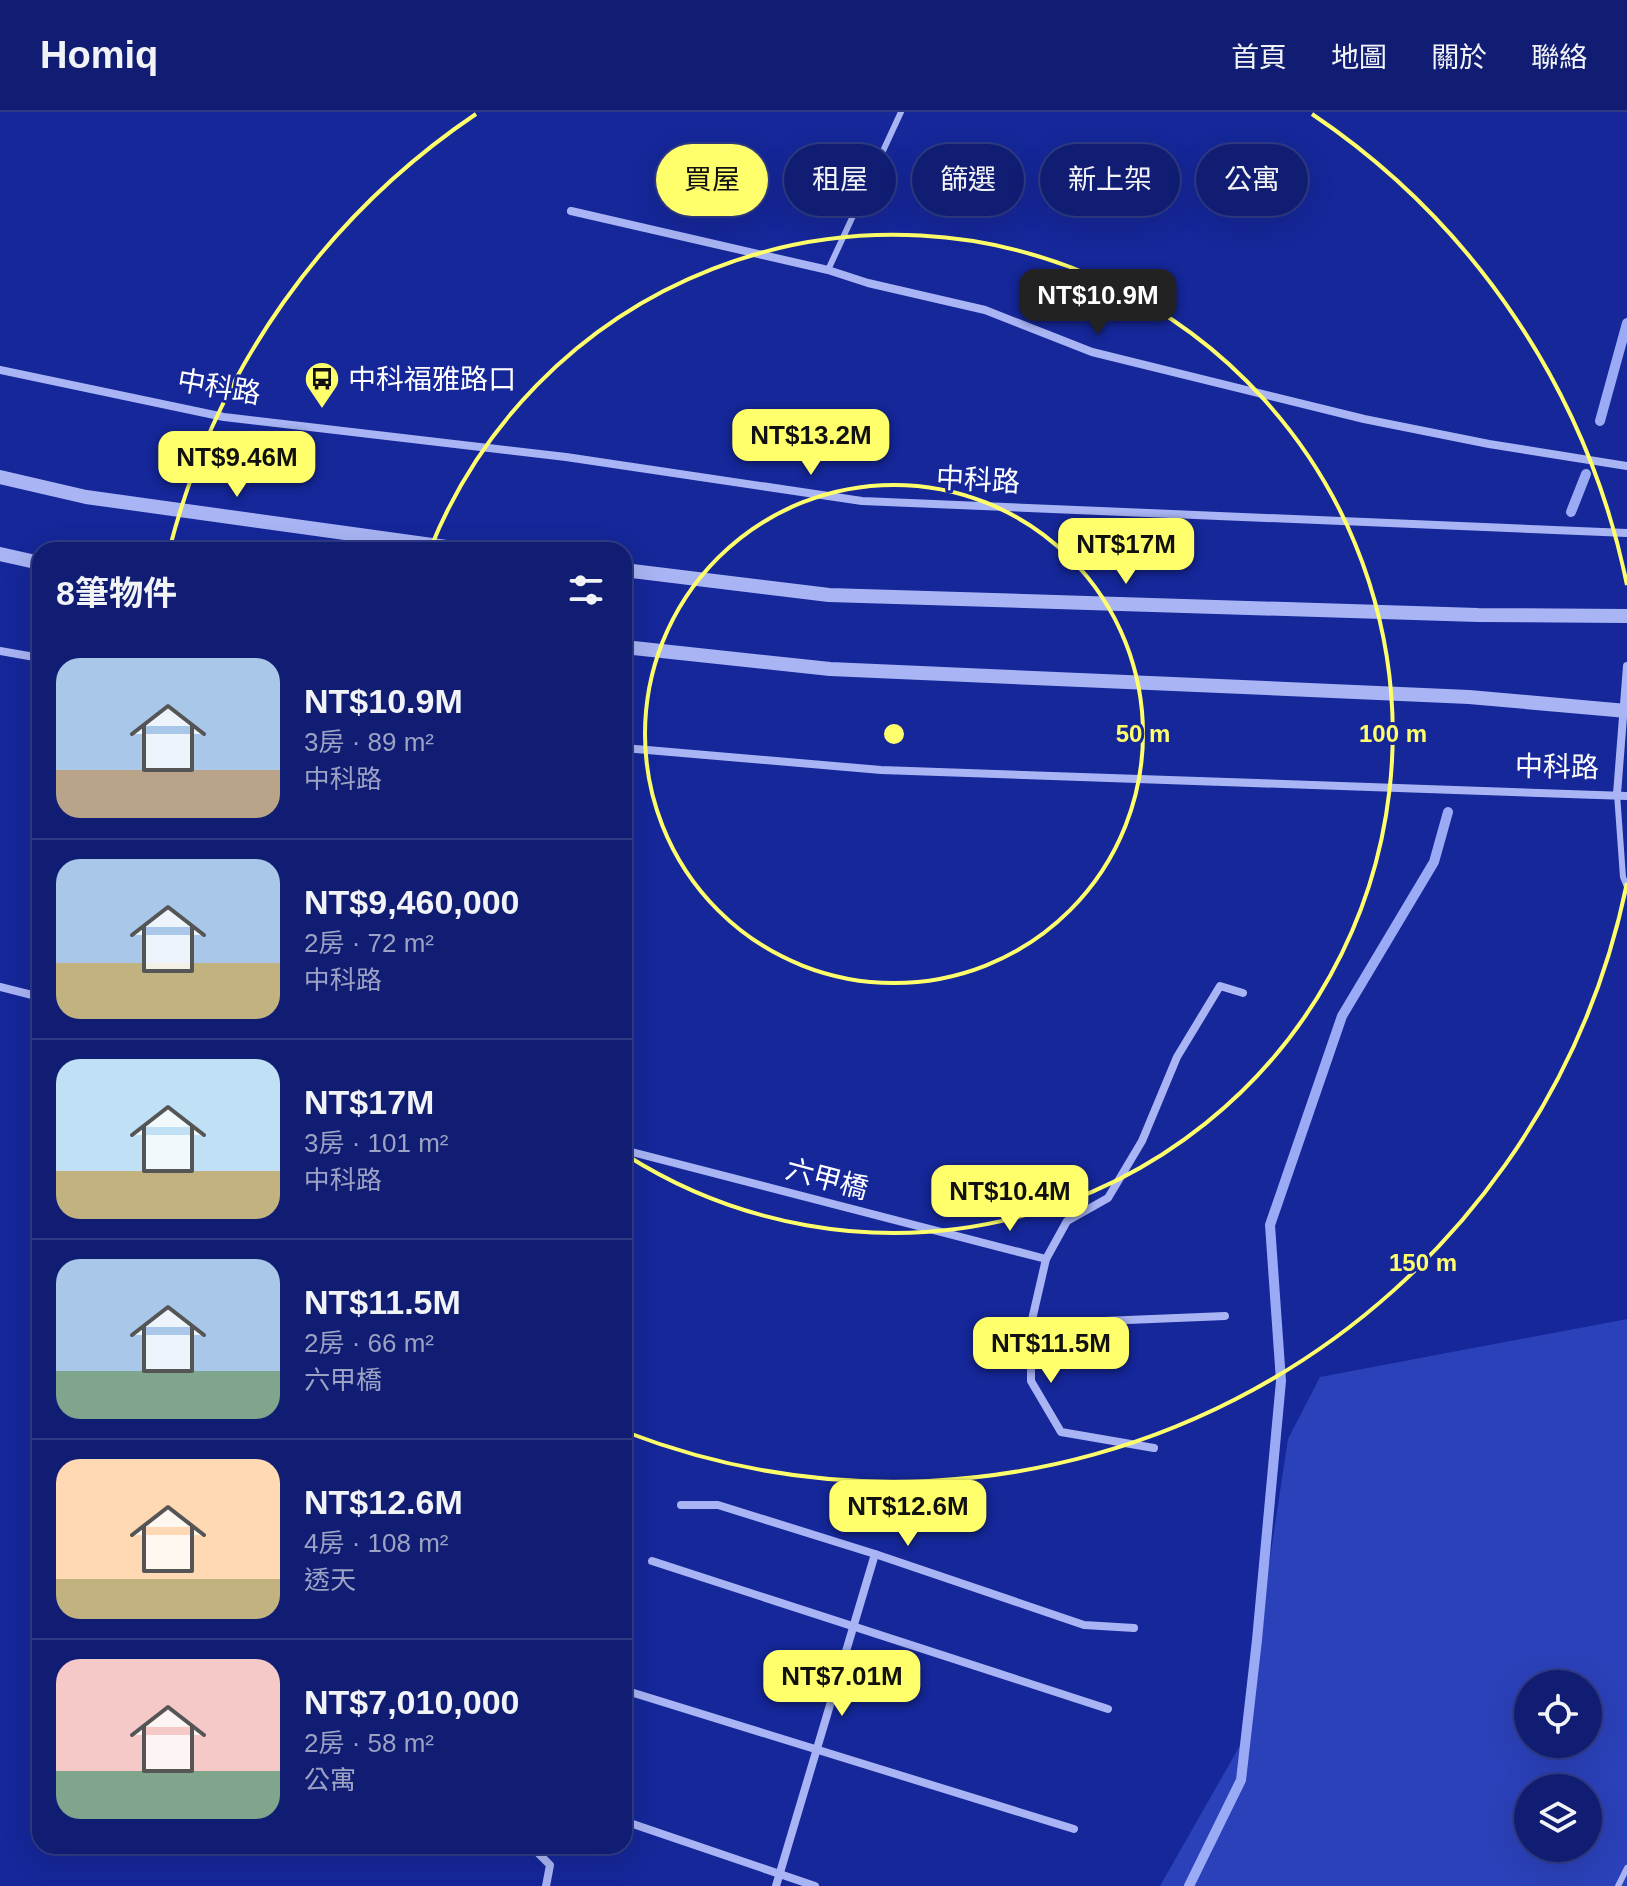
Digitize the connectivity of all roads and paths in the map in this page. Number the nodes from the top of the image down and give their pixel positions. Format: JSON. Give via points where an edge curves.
{"nodes":[{"id":1,"x":901,"y":112,"type":"edge"},
{"id":2,"x":571,"y":211,"type":"dead end"},
{"id":3,"x":828,"y":270,"type":"junction"},
{"id":4,"x":0,"y":370,"type":"edge"},
{"id":5,"x":1627,"y":466,"type":"edge"},
{"id":6,"x":0,"y":477,"type":"edge"},
{"id":7,"x":1627,"y":533,"type":"edge"},
{"id":8,"x":410,"y":542,"type":"edge"},
{"id":9,"x":0,"y":554,"type":"edge"},
{"id":10,"x":32,"y":561,"type":"edge"},
{"id":11,"x":632,"y":571,"type":"edge"},
{"id":12,"x":1627,"y":616,"type":"edge"},
{"id":13,"x":632,"y":648,"type":"edge"},
{"id":14,"x":0,"y":651,"type":"edge"},
{"id":15,"x":32,"y":657,"type":"edge"},
{"id":16,"x":1627,"y":666,"type":"edge"},
{"id":17,"x":1625,"y":711,"type":"edge"},
{"id":18,"x":632,"y":749,"type":"edge"},
{"id":19,"x":1622,"y":795,"type":"edge"},
{"id":20,"x":1627,"y":887,"type":"edge"},
{"id":21,"x":0,"y":987,"type":"edge"},
{"id":22,"x":1243,"y":993,"type":"dead end"},
{"id":23,"x":32,"y":995,"type":"edge"},
{"id":24,"x":632,"y":1152,"type":"edge"},
{"id":25,"x":1046,"y":1259,"type":"junction"},
{"id":26,"x":1225,"y":1316,"type":"dead end"},
{"id":27,"x":1031,"y":1324,"type":"junction"},
{"id":28,"x":1154,"y":1448,"type":"dead end"},
{"id":29,"x":681,"y":1505,"type":"dead end"},
{"id":30,"x":875,"y":1554,"type":"junction"},
{"id":31,"x":652,"y":1561,"type":"dead end"},
{"id":32,"x":853,"y":1626,"type":"junction"},
{"id":33,"x":1134,"y":1628,"type":"dead end"},
{"id":34,"x":632,"y":1692,"type":"edge"},
{"id":35,"x":1108,"y":1709,"type":"dead end"},
{"id":36,"x":816,"y":1749,"type":"junction"},
{"id":37,"x":632,"y":1824,"type":"edge"},
{"id":38,"x":1074,"y":1829,"type":"dead end"},
{"id":39,"x":539,"y":1854,"type":"edge"},
{"id":40,"x":1627,"y":1868,"type":"edge"},
{"id":41,"x":779,"y":1874,"type":"junction"},
{"id":42,"x":546,"y":1886,"type":"edge"},
{"id":43,"x":776,"y":1886,"type":"edge"},
{"id":44,"x":815,"y":1886,"type":"edge"},
{"id":45,"x":1618,"y":1886,"type":"edge"}],
"edges":[{"from":1,"to":3,"type":"lane"},
{"from":2,"to":3,"type":"street"},
{"from":3,"to":5,"type":"street","via":[[985,310],[1092,352],[1364,419]]},
{"from":4,"to":7,"type":"street","name":"中科路","via":[[224,417],[566,457],[862,501]]},
{"from":6,"to":8,"type":"street","via":[[86,497]]},
{"from":9,"to":10,"type":"street"},
{"from":11,"to":12,"type":"street","via":[[829,595]]},
{"from":13,"to":17,"type":"street","name":"中科路","via":[[830,669],[1469,697]]},
{"from":14,"to":15,"type":"street"},
{"from":16,"to":17,"type":"street"},
{"from":17,"to":19,"type":"street"},
{"from":18,"to":19,"type":"street","name":"中科路","via":[[881,770]]},
{"from":19,"to":20,"type":"lane"},
{"from":21,"to":23,"type":"street"},
{"from":22,"to":25,"type":"street","via":[[1220,986],[1177,1057],[1142,1141],[1108,1198],[1067,1221]]},
{"from":24,"to":25,"type":"street","name":"六甲橋"},
{"from":25,"to":27,"type":"street"},
{"from":26,"to":27,"type":"street"},
{"from":27,"to":28,"type":"street","via":[[1031,1381],[1061,1432]]},
{"from":29,"to":30,"type":"street","via":[[718,1505]]},
{"from":30,"to":32,"type":"street"},
{"from":30,"to":33,"type":"street","via":[[1084,1625]]},
{"from":31,"to":32,"type":"street"},
{"from":32,"to":35,"type":"street"},
{"from":32,"to":36,"type":"street"},
{"from":34,"to":36,"type":"street"},
{"from":36,"to":38,"type":"street"},
{"from":36,"to":41,"type":"street"},
{"from":37,"to":41,"type":"street"},
{"from":39,"to":42,"type":"street","via":[[550,1865]]},
{"from":40,"to":45,"type":"lane"},
{"from":41,"to":43,"type":"street"},
{"from":41,"to":44,"type":"street"}]}
